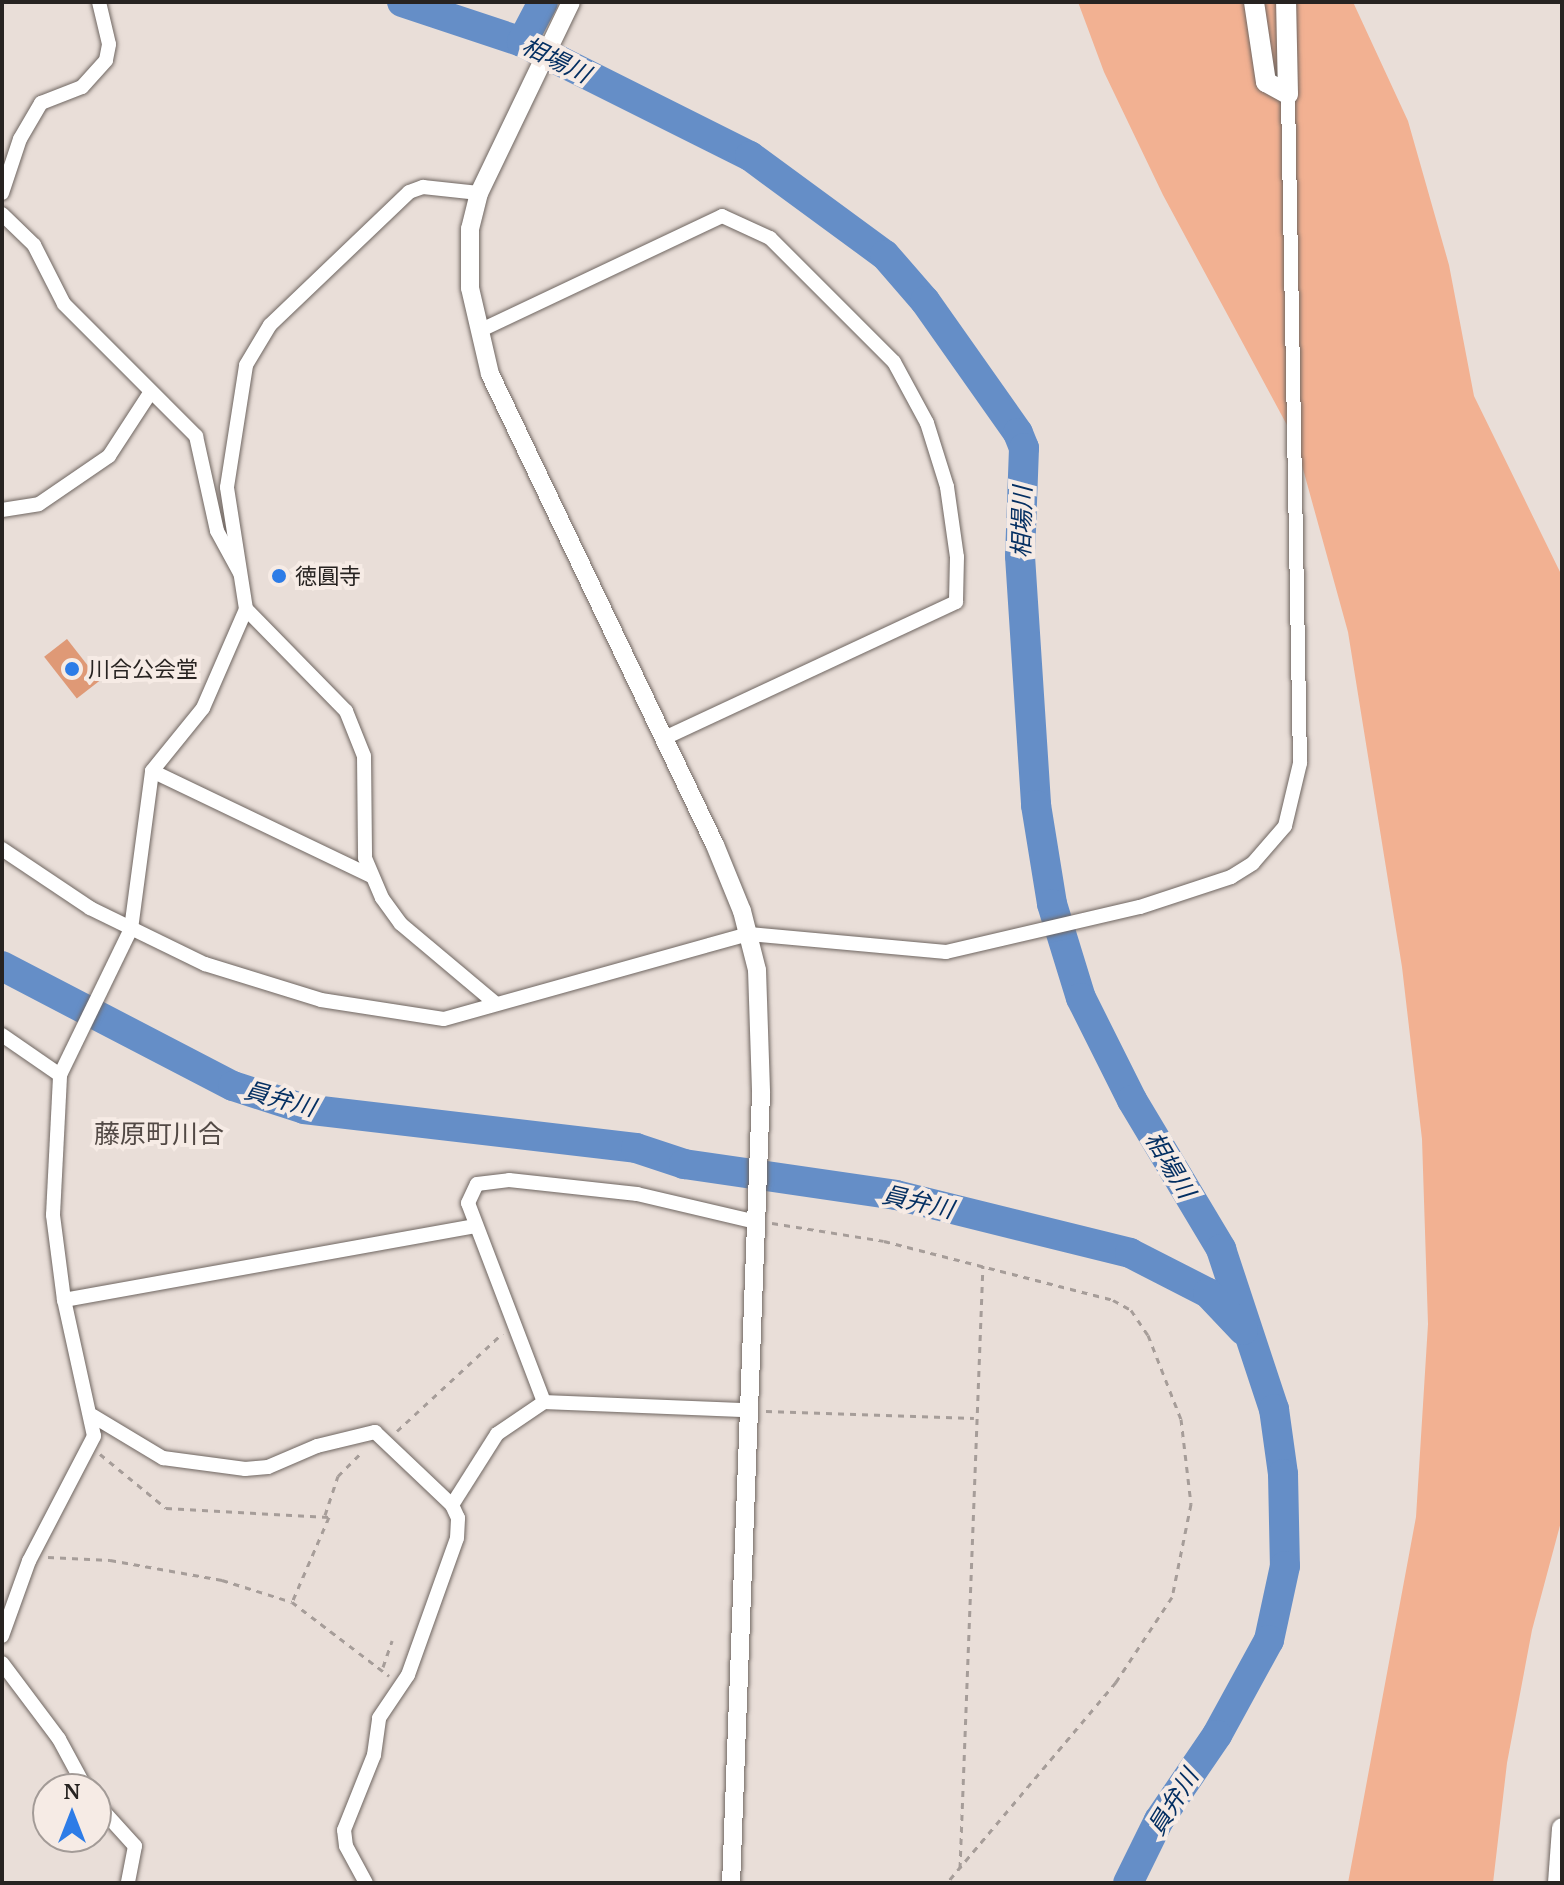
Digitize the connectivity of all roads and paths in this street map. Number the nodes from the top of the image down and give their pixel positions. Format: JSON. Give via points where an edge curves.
{"nodes":[{"id":1,"x":99,"y":2,"type":"edge"},
{"id":2,"x":1254,"y":2,"type":"edge"},
{"id":3,"x":1286,"y":2,"type":"edge"},
{"id":4,"x":569,"y":6,"type":"edge"},
{"id":5,"x":1288,"y":94,"type":"junction"},
{"id":6,"x":2,"y":193,"type":"edge"},
{"id":7,"x":479,"y":193,"type":"junction"},
{"id":8,"x":2,"y":214,"type":"edge"},
{"id":9,"x":479,"y":331,"type":"junction"},
{"id":10,"x":150,"y":393,"type":"junction"},
{"id":11,"x":2,"y":510,"type":"edge"},
{"id":12,"x":244,"y":581,"type":"junction"},
{"id":13,"x":246,"y":609,"type":"junction"},
{"id":14,"x":664,"y":738,"type":"junction"},
{"id":15,"x":152,"y":771,"type":"junction"},
{"id":16,"x":2,"y":849,"type":"edge"},
{"id":17,"x":371,"y":876,"type":"junction"},
{"id":18,"x":130,"y":933,"type":"junction"},
{"id":19,"x":749,"y":934,"type":"junction"},
{"id":20,"x":495,"y":1003,"type":"junction"},
{"id":21,"x":2,"y":1035,"type":"edge"},
{"id":22,"x":63,"y":1071,"type":"junction"},
{"id":23,"x":756,"y":1218,"type":"junction"},
{"id":24,"x":475,"y":1226,"type":"junction"},
{"id":25,"x":983,"y":1265,"type":"junction"},
{"id":26,"x":64,"y":1300,"type":"junction"},
{"id":27,"x":515,"y":1323,"type":"junction"},
{"id":28,"x":544,"y":1402,"type":"junction"},
{"id":29,"x":747,"y":1410,"type":"junction"},
{"id":30,"x":93,"y":1416,"type":"junction"},
{"id":31,"x":974,"y":1418,"type":"junction"},
{"id":32,"x":386,"y":1438,"type":"junction"},
{"id":33,"x":91,"y":1446,"type":"junction"},
{"id":34,"x":452,"y":1505,"type":"junction"},
{"id":35,"x":325,"y":1515,"type":"junction"},
{"id":36,"x":33,"y":1553,"type":"junction"},
{"id":37,"x":292,"y":1602,"type":"junction"},
{"id":38,"x":2,"y":1636,"type":"edge"},
{"id":39,"x":392,"y":1641,"type":"dead end"},
{"id":40,"x":2,"y":1663,"type":"edge"},
{"id":41,"x":383,"y":1667,"type":"junction"},
{"id":42,"x":398,"y":1691,"type":"junction"},
{"id":43,"x":77,"y":1773,"type":"edge"},
{"id":44,"x":112,"y":1821,"type":"edge"},
{"id":45,"x":1562,"y":1828,"type":"edge"},
{"id":46,"x":960,"y":1868,"type":"junction"},
{"id":47,"x":128,"y":1883,"type":"edge"},
{"id":48,"x":366,"y":1883,"type":"edge"},
{"id":49,"x":731,"y":1883,"type":"edge"},
{"id":50,"x":947,"y":1883,"type":"edge"},
{"id":51,"x":1558,"y":1883,"type":"edge"}],
"edges":[{"from":1,"to":6,"type":"street","via":[[109,44],[106,60],[82,87],[41,103],[20,139]]},
{"from":2,"to":5,"type":"main road","via":[[1266,82]]},
{"from":3,"to":5,"type":"main road"},
{"from":4,"to":7,"type":"street"},
{"from":5,"to":19,"type":"street","via":[[1297,788],[1285,826],[1253,863],[1231,877],[1023,938],[931,952]]},
{"from":7,"to":9,"type":"street","via":[[470,229],[470,288]]},
{"from":7,"to":12,"type":"street","via":[[423,187],[409,192],[257,341],[238,393],[227,487]]},
{"from":8,"to":10,"type":"street","via":[[34,245],[64,304]]},
{"from":9,"to":14,"type":"street","via":[[490,374]]},
{"from":9,"to":14,"type":"street","via":[[722,216],[770,238],[894,362],[927,423],[947,487],[957,557],[956,602]]},
{"from":10,"to":11,"type":"street","via":[[109,456],[39,504]]},
{"from":10,"to":12,"type":"street","via":[[196,436],[217,531]]},
{"from":12,"to":13,"type":"street"},
{"from":13,"to":15,"type":"street","via":[[203,708]]},
{"from":13,"to":17,"type":"street","via":[[346,711],[364,756],[365,858]]},
{"from":14,"to":19,"type":"street","via":[[715,845]]},
{"from":15,"to":17,"type":"street"},
{"from":15,"to":18,"type":"street"},
{"from":16,"to":18,"type":"street"},
{"from":17,"to":20,"type":"street","via":[[401,924]]},
{"from":18,"to":20,"type":"street","via":[[205,964],[321,1000],[444,1019]]},
{"from":18,"to":22,"type":"street"},
{"from":19,"to":20,"type":"street"},
{"from":19,"to":23,"type":"street","via":[[762,1020]]},
{"from":21,"to":22,"type":"street"},
{"from":22,"to":26,"type":"street","via":[[53,1215]]},
{"from":23,"to":24,"type":"street","via":[[637,1194],[498,1180],[477,1184],[467,1197]]},
{"from":23,"to":25,"type":"path"},
{"from":23,"to":29,"type":"street"},
{"from":24,"to":26,"type":"street"},
{"from":24,"to":27,"type":"street"},
{"from":25,"to":31,"type":"path"},
{"from":25,"to":46,"type":"path","via":[[1097,1294],[1131,1310],[1148,1335],[1181,1419],[1191,1504],[1179,1580],[1161,1619],[1116,1682]]},
{"from":26,"to":30,"type":"street"},
{"from":27,"to":28,"type":"street"},
{"from":27,"to":32,"type":"path"},
{"from":28,"to":29,"type":"street"},
{"from":28,"to":34,"type":"street","via":[[497,1434]]},
{"from":29,"to":31,"type":"path"},
{"from":29,"to":49,"type":"street"},
{"from":30,"to":32,"type":"street","via":[[163,1458],[245,1469],[268,1467],[363,1433]]},
{"from":30,"to":33,"type":"street"},
{"from":31,"to":46,"type":"path"},
{"from":32,"to":34,"type":"street","via":[[402,1462]]},
{"from":32,"to":35,"type":"path","via":[[342,1469]]},
{"from":33,"to":35,"type":"path","via":[[166,1508]]},
{"from":33,"to":36,"type":"street"},
{"from":34,"to":42,"type":"street","via":[[457,1538]]},
{"from":35,"to":37,"type":"path","via":[[327,1525]]},
{"from":36,"to":37,"type":"path","via":[[222,1580]]},
{"from":36,"to":38,"type":"street"},
{"from":37,"to":41,"type":"path","via":[[352,1650]]},
{"from":39,"to":41,"type":"path"},
{"from":40,"to":43,"type":"street","via":[[59,1739]]},
{"from":41,"to":42,"type":"path"},
{"from":42,"to":48,"type":"street","via":[[379,1718],[374,1755],[344,1830],[346,1846]]},
{"from":44,"to":47,"type":"street","via":[[135,1846]]},
{"from":45,"to":51,"type":"main road"},
{"from":46,"to":50,"type":"path"}]}
